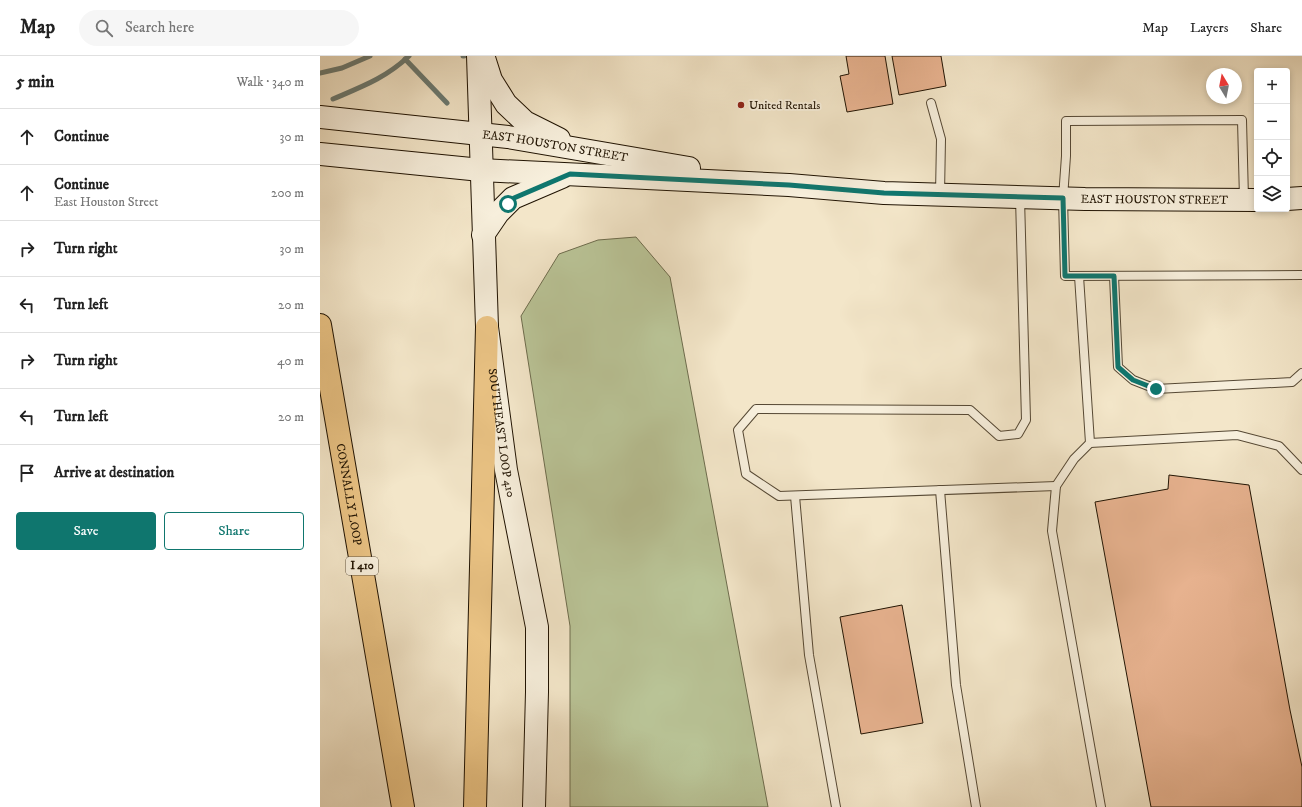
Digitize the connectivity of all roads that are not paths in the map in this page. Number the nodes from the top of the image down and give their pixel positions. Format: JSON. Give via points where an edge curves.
{"nodes":[{"id":1,"x":478,"y":56,"type":"edge"},
{"id":2,"x":483,"y":56,"type":"edge"},
{"id":3,"x":931,"y":103,"type":"dead end"},
{"id":4,"x":320,"y":117,"type":"edge"},
{"id":5,"x":480,"y":133,"type":"junction"},
{"id":6,"x":583,"y":151,"type":"junction"},
{"id":7,"x":320,"y":154,"type":"edge"},
{"id":8,"x":481,"y":170,"type":"junction"},
{"id":9,"x":570,"y":174,"type":"junction"},
{"id":10,"x":789,"y":185,"type":"junction"},
{"id":11,"x":940,"y":195,"type":"junction"},
{"id":12,"x":1020,"y":197,"type":"junction"},
{"id":13,"x":1063,"y":198,"type":"junction"},
{"id":14,"x":1302,"y":198,"type":"edge"},
{"id":15,"x":1290,"y":199,"type":"edge"},
{"id":16,"x":1250,"y":200,"type":"edge"},
{"id":17,"x":483,"y":235,"type":"junction"},
{"id":18,"x":1302,"y":275,"type":"edge"},
{"id":19,"x":1079,"y":276,"type":"junction"},
{"id":20,"x":1114,"y":276,"type":"junction"},
{"id":21,"x":320,"y":325,"type":"edge"},
{"id":22,"x":487,"y":327,"type":"junction"},
{"id":23,"x":1302,"y":373,"type":"edge"},
{"id":24,"x":1090,"y":443,"type":"junction"},
{"id":25,"x":1302,"y":470,"type":"edge"},
{"id":26,"x":1056,"y":486,"type":"junction"},
{"id":27,"x":940,"y":490,"type":"junction"},
{"id":28,"x":795,"y":496,"type":"junction"},
{"id":29,"x":403,"y":807,"type":"edge"},
{"id":30,"x":475,"y":807,"type":"edge"},
{"id":31,"x":534,"y":807,"type":"edge"},
{"id":32,"x":836,"y":807,"type":"edge"},
{"id":33,"x":976,"y":807,"type":"edge"},
{"id":34,"x":1101,"y":807,"type":"edge"}],
"edges":[{"from":1,"to":5,"type":"main road","name":"SOUTHEAST LOOP 410"},
{"from":2,"to":6,"type":"main road","via":[[491,80],[510,109],[525,122]]},
{"from":3,"to":11,"type":"lane","via":[[941,139]]},
{"from":4,"to":5,"type":"main road","name":"EAST HOUSTON STREET"},
{"from":5,"to":6,"type":"main road","name":"EAST HOUSTON STREET"},
{"from":5,"to":8,"type":"main road","name":"SOUTHEAST LOOP 410"},
{"from":6,"to":10,"type":"main road","name":"EAST HOUSTON STREET"},
{"from":7,"to":8,"type":"main road","name":"EAST HOUSTON STREET"},
{"from":8,"to":9,"type":"main road","name":"EAST HOUSTON STREET"},
{"from":8,"to":17,"type":"main road","name":"SOUTHEAST LOOP 410"},
{"from":9,"to":10,"type":"main road","name":"EAST HOUSTON STREET"},
{"from":9,"to":17,"type":"main road","via":[[514,198],[498,213]]},
{"from":10,"to":11,"type":"main road","name":"EAST HOUSTON STREET"},
{"from":11,"to":12,"type":"main road","name":"EAST HOUSTON STREET"},
{"from":12,"to":13,"type":"main road","name":"EAST HOUSTON STREET"},
{"from":12,"to":28,"type":"lane","via":[[1026,420],[1018,434],[999,436],[970,410],[756,409],[738,430],[746,474],[779,496]]},
{"from":13,"to":16,"type":"main road","name":"EAST HOUSTON STREET"},
{"from":13,"to":16,"type":"lane","via":[[1066,121],[1242,120]]},
{"from":13,"to":19,"type":"lane","via":[[1065,276]]},
{"from":14,"to":15,"type":"main road"},
{"from":17,"to":22,"type":"main road","name":"SOUTHEAST LOOP 410"},
{"from":18,"to":20,"type":"lane"},
{"from":19,"to":20,"type":"lane"},
{"from":19,"to":24,"type":"lane"},
{"from":20,"to":23,"type":"lane","via":[[1118,367],[1133,380],[1156,389],[1292,382]]},
{"from":21,"to":29,"type":"highway","name":"CONNALLY LOOP","number":"I 410"},
{"from":22,"to":30,"type":"highway"},
{"from":22,"to":31,"type":"main road","name":"SOUTHEAST LOOP 410","via":[[506,470],[536,628]]},
{"from":24,"to":25,"type":"lane","via":[[1238,435],[1279,446]]},
{"from":24,"to":26,"type":"lane","via":[[1074,459]]},
{"from":26,"to":27,"type":"lane"},
{"from":26,"to":34,"type":"lane","via":[[1052,531]]},
{"from":27,"to":28,"type":"lane"},
{"from":27,"to":33,"type":"lane","via":[[956,685]]},
{"from":28,"to":32,"type":"lane","via":[[809,655]]}]}
